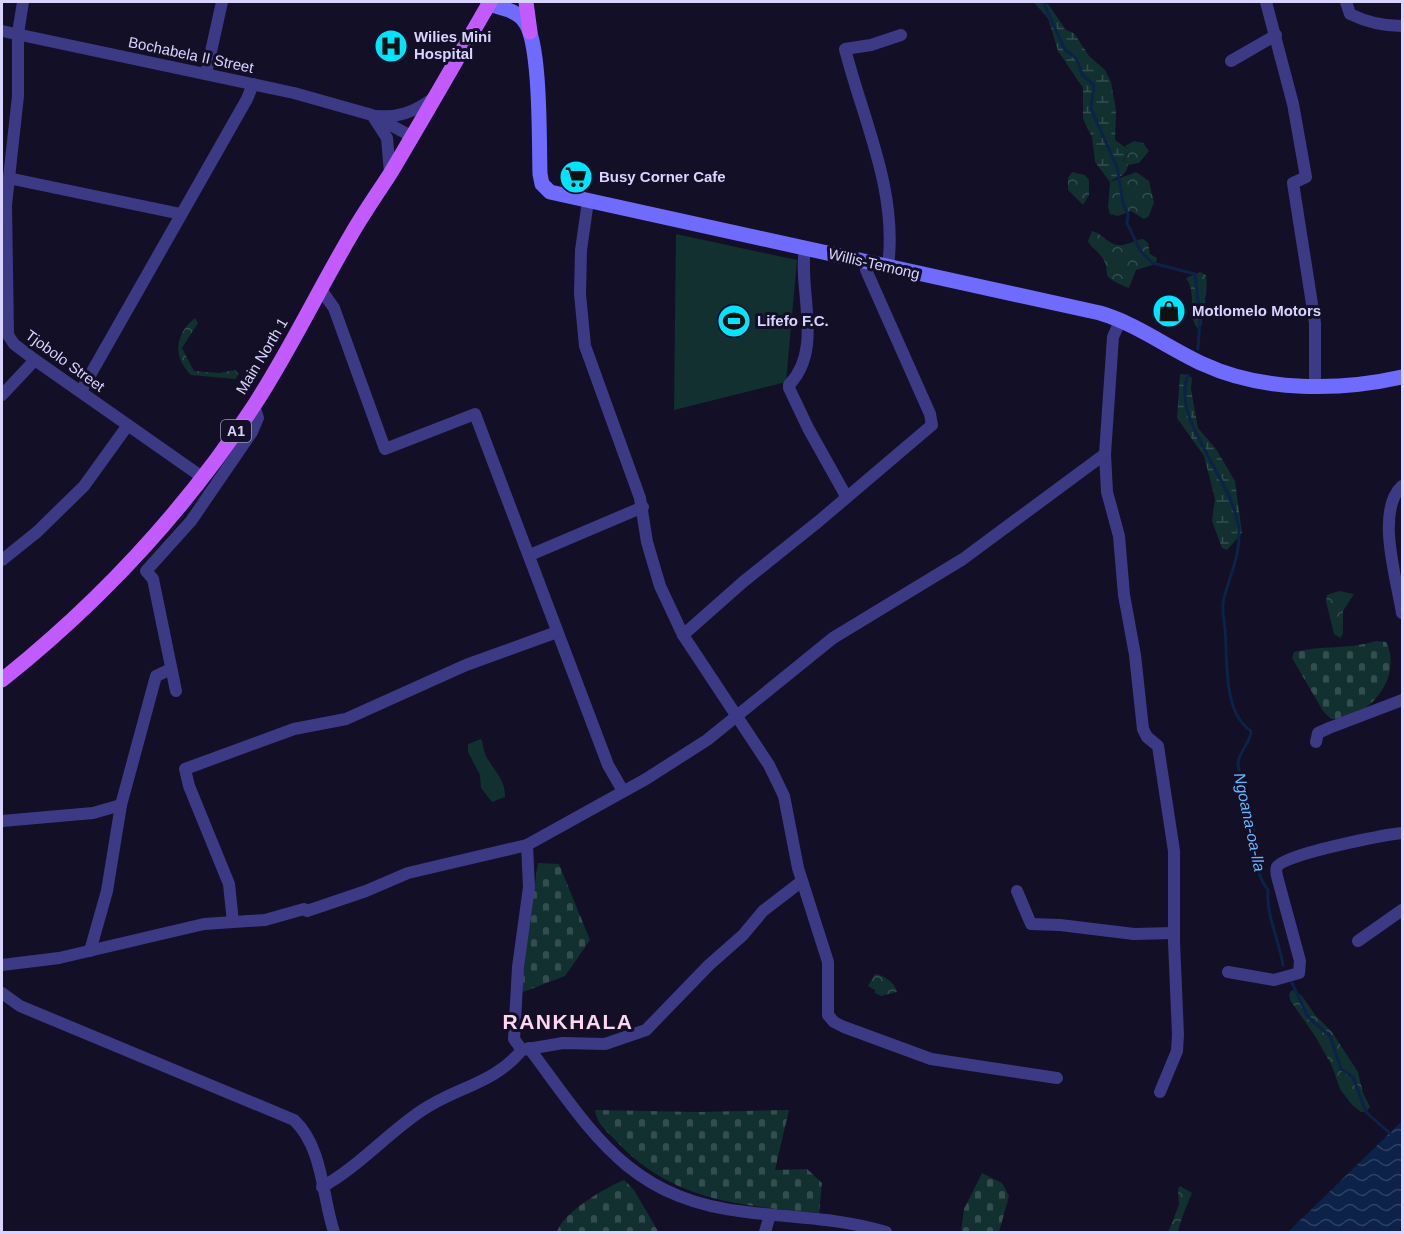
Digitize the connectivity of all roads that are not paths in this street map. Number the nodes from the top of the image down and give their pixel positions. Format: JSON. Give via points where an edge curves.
{"nodes":[{"id":1,"x":23,"y":2,"type":"edge"},
{"id":2,"x":222,"y":2,"type":"edge"},
{"id":3,"x":526,"y":2,"type":"edge"},
{"id":4,"x":1266,"y":2,"type":"edge"},
{"id":5,"x":1346,"y":2,"type":"edge"},
{"id":6,"x":489,"y":3,"type":"edge"},
{"id":7,"x":1402,"y":26,"type":"edge"},
{"id":8,"x":2,"y":31,"type":"edge"},
{"id":9,"x":530,"y":32,"type":"junction"},
{"id":10,"x":18,"y":33,"type":"junction"},
{"id":11,"x":901,"y":35,"type":"dead end"},
{"id":12,"x":1276,"y":35,"type":"junction"},
{"id":13,"x":1231,"y":61,"type":"dead end"},
{"id":14,"x":206,"y":74,"type":"junction"},
{"id":15,"x":253,"y":84,"type":"junction"},
{"id":16,"x":433,"y":99,"type":"junction"},
{"id":17,"x":372,"y":115,"type":"junction"},
{"id":18,"x":411,"y":136,"type":"junction"},
{"id":19,"x":390,"y":172,"type":"junction"},
{"id":20,"x":8,"y":178,"type":"junction"},
{"id":21,"x":588,"y":201,"type":"junction"},
{"id":22,"x":182,"y":214,"type":"junction"},
{"id":23,"x":805,"y":248,"type":"junction"},
{"id":24,"x":867,"y":262,"type":"junction"},
{"id":25,"x":888,"y":266,"type":"junction"},
{"id":26,"x":322,"y":291,"type":"junction"},
{"id":27,"x":4,"y":313,"type":"edge"},
{"id":28,"x":1121,"y":319,"type":"junction"},
{"id":29,"x":35,"y":360,"type":"junction"},
{"id":30,"x":1402,"y":377,"type":"edge"},
{"id":31,"x":1316,"y":386,"type":"junction"},
{"id":32,"x":81,"y":391,"type":"junction"},
{"id":33,"x":2,"y":395,"type":"edge"},
{"id":34,"x":254,"y":405,"type":"junction"},
{"id":35,"x":128,"y":425,"type":"junction"},
{"id":36,"x":1105,"y":454,"type":"junction"},
{"id":37,"x":202,"y":477,"type":"junction"},
{"id":38,"x":1402,"y":486,"type":"edge"},
{"id":39,"x":846,"y":496,"type":"junction"},
{"id":40,"x":643,"y":507,"type":"junction"},
{"id":41,"x":530,"y":555,"type":"junction"},
{"id":42,"x":2,"y":560,"type":"edge"},
{"id":43,"x":1402,"y":613,"type":"edge"},
{"id":44,"x":557,"y":632,"type":"junction"},
{"id":45,"x":683,"y":635,"type":"junction"},
{"id":46,"x":171,"y":669,"type":"junction"},
{"id":47,"x":2,"y":680,"type":"edge"},
{"id":48,"x":176,"y":691,"type":"dead end"},
{"id":49,"x":1402,"y":700,"type":"edge"},
{"id":50,"x":737,"y":716,"type":"junction"},
{"id":51,"x":1316,"y":742,"type":"dead end"},
{"id":52,"x":623,"y":791,"type":"junction"},
{"id":53,"x":121,"y":805,"type":"junction"},
{"id":54,"x":2,"y":821,"type":"edge"},
{"id":55,"x":1402,"y":833,"type":"edge"},
{"id":56,"x":527,"y":845,"type":"junction"},
{"id":57,"x":802,"y":881,"type":"junction"},
{"id":58,"x":1017,"y":891,"type":"dead end"},
{"id":59,"x":1402,"y":910,"type":"edge"},
{"id":60,"x":233,"y":922,"type":"junction"},
{"id":61,"x":1174,"y":933,"type":"junction"},
{"id":62,"x":1358,"y":942,"type":"dead end"},
{"id":63,"x":90,"y":951,"type":"junction"},
{"id":64,"x":2,"y":965,"type":"edge"},
{"id":65,"x":1228,"y":972,"type":"dead end"},
{"id":66,"x":2,"y":993,"type":"edge"},
{"id":67,"x":526,"y":1049,"type":"junction"},
{"id":68,"x":1058,"y":1078,"type":"dead end"},
{"id":69,"x":1160,"y":1092,"type":"dead end"},
{"id":70,"x":322,"y":1187,"type":"junction"},
{"id":71,"x":770,"y":1215,"type":"junction"},
{"id":72,"x":334,"y":1233,"type":"edge"},
{"id":73,"x":765,"y":1233,"type":"edge"},
{"id":74,"x":886,"y":1233,"type":"edge"}],
"edges":[{"from":1,"to":10,"type":"street","name":"Tjobolo Street"},
{"from":2,"to":14,"type":"street"},
{"from":3,"to":9,"type":"main road"},
{"from":4,"to":12,"type":"street"},
{"from":5,"to":7,"type":"street","via":[[1350,14],[1363,20]]},
{"from":6,"to":9,"type":"main road","via":[[515,13],[526,22]]},
{"from":6,"to":16,"type":"main road","name":"Main North 1","number":"A1"},
{"from":8,"to":10,"type":"street","name":"Bochabela II Street"},
{"from":9,"to":21,"type":"main road","name":"Willis-Temong","via":[[542,184],[558,195]]},
{"from":10,"to":14,"type":"street","name":"Bochabela II Street"},
{"from":10,"to":20,"type":"street","name":"Tjobolo Street","via":[[18,96]]},
{"from":11,"to":25,"type":"street","via":[[845,49],[877,149],[889,222]]},
{"from":12,"to":13,"type":"street"},
{"from":12,"to":31,"type":"street","via":[[1306,177],[1293,183],[1315,323]]},
{"from":14,"to":15,"type":"street","name":"Bochabela II Street"},
{"from":15,"to":17,"type":"street","name":"Bochabela II Street"},
{"from":15,"to":22,"type":"street"},
{"from":16,"to":17,"type":"street","name":"Bochabela II Street","via":[[400,116]]},
{"from":16,"to":18,"type":"main road","name":"Main North 1","number":"A1"},
{"from":17,"to":18,"type":"street","name":"Bochabela II Street"},
{"from":17,"to":19,"type":"street","via":[[387,138]]},
{"from":18,"to":19,"type":"main road","name":"Main North 1","number":"A1"},
{"from":19,"to":26,"type":"main road","name":"Main North 1","number":"A1"},
{"from":20,"to":22,"type":"street"},
{"from":20,"to":27,"type":"street","name":"Tjobolo Street"},
{"from":21,"to":23,"type":"main road","name":"Willis-Temong"},
{"from":21,"to":40,"type":"street","via":[[580,294],[585,346]]},
{"from":22,"to":32,"type":"street"},
{"from":23,"to":24,"type":"main road","name":"Willis-Temong"},
{"from":23,"to":39,"type":"street","via":[[804,362],[789,388]]},
{"from":24,"to":25,"type":"main road","name":"Willis-Temong"},
{"from":24,"to":39,"type":"street","via":[[866,270],[933,421]]},
{"from":25,"to":28,"type":"main road","name":"Willis-Temong"},
{"from":26,"to":34,"type":"main road","name":"Main North 1","number":"A1"},
{"from":26,"to":41,"type":"street","via":[[334,308],[385,449],[475,414]]},
{"from":27,"to":29,"type":"street","name":"Tjobolo Street","via":[[8,335]]},
{"from":28,"to":31,"type":"main road","name":"Willis-Temong","via":[[1180,353],[1226,373]]},
{"from":28,"to":36,"type":"street","via":[[1113,336]]},
{"from":29,"to":32,"type":"street","name":"Tjobolo Street"},
{"from":29,"to":33,"type":"street"},
{"from":30,"to":31,"type":"main road","name":"Willis-Temong","via":[[1356,385]]},
{"from":32,"to":35,"type":"street","name":"Tjobolo Street"},
{"from":34,"to":37,"type":"main road","name":"Main North 1","number":"A1"},
{"from":34,"to":46,"type":"street","via":[[258,418],[252,432],[192,521],[146,571],[153,579]]},
{"from":35,"to":37,"type":"street","name":"Tjobolo Street"},
{"from":35,"to":42,"type":"street","via":[[84,486]]},
{"from":36,"to":50,"type":"street","via":[[963,559],[833,638]]},
{"from":36,"to":61,"type":"street","via":[[1107,492],[1119,536],[1143,729],[1158,746],[1174,851]]},
{"from":37,"to":47,"type":"main road","name":"Main North 1","number":"A1","via":[[127,568],[85,610]]},
{"from":38,"to":43,"type":"street","via":[[1392,500],[1388,526]]},
{"from":39,"to":45,"type":"street"},
{"from":40,"to":41,"type":"street"},
{"from":40,"to":45,"type":"street","via":[[654,568]]},
{"from":41,"to":44,"type":"street"},
{"from":44,"to":52,"type":"street","via":[[608,765]]},
{"from":44,"to":60,"type":"street","via":[[466,665],[346,719],[294,729],[185,769],[229,884]]},
{"from":45,"to":50,"type":"street"},
{"from":46,"to":48,"type":"street"},
{"from":46,"to":53,"type":"street","via":[[156,676]]},
{"from":49,"to":51,"type":"street","via":[[1318,733]]},
{"from":50,"to":52,"type":"street","via":[[707,740]]},
{"from":50,"to":57,"type":"street","via":[[784,796]]},
{"from":52,"to":56,"type":"street"},
{"from":53,"to":54,"type":"street","via":[[93,813]]},
{"from":53,"to":63,"type":"street","via":[[107,891]]},
{"from":55,"to":65,"type":"street","via":[[1298,855],[1278,865],[1278,880],[1300,961],[1299,973],[1274,980]]},
{"from":56,"to":60,"type":"street","via":[[408,873],[307,911]]},
{"from":56,"to":67,"type":"street","via":[[529,887],[518,967],[514,1039]]},
{"from":57,"to":67,"type":"street","via":[[763,911],[646,1030],[605,1044],[563,1043]]},
{"from":57,"to":68,"type":"street","via":[[828,962],[828,1015],[834,1022],[931,1059]]},
{"from":58,"to":61,"type":"street","via":[[1031,924],[1134,934]]},
{"from":59,"to":62,"type":"street"},
{"from":60,"to":63,"type":"street","via":[[204,924]]},
{"from":61,"to":69,"type":"street","via":[[1177,1051]]},
{"from":63,"to":64,"type":"street"},
{"from":66,"to":70,"type":"street","via":[[20,1006],[287,1116],[308,1136]]},
{"from":67,"to":70,"type":"street","via":[[484,1081],[446,1095],[420,1112]]},
{"from":67,"to":71,"type":"street","via":[[608,1150],[636,1173],[693,1203]]},
{"from":70,"to":72,"type":"street"},
{"from":71,"to":73,"type":"street"},
{"from":71,"to":74,"type":"street","via":[[821,1219]]}]}
